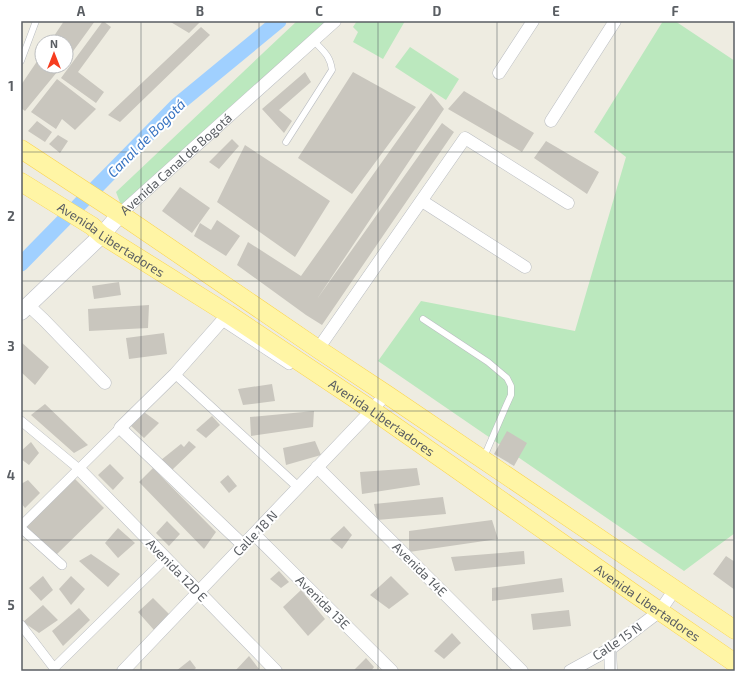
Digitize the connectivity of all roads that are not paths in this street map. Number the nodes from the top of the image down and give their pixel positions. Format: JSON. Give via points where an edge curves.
{"nodes":[{"id":1,"x":36,"y":21,"type":"edge"},
{"id":2,"x":335,"y":21,"type":"edge"},
{"id":3,"x":533,"y":21,"type":"edge"},
{"id":4,"x":615,"y":21,"type":"edge"},
{"id":5,"x":314,"y":41,"type":"junction"},
{"id":6,"x":21,"y":61,"type":"edge"},
{"id":7,"x":499,"y":73,"type":"dead end"},
{"id":8,"x":551,"y":121,"type":"dead end"},
{"id":9,"x":286,"y":142,"type":"dead end"},
{"id":10,"x":21,"y":149,"type":"edge"},
{"id":11,"x":21,"y":182,"type":"edge"},
{"id":12,"x":422,"y":201,"type":"junction"},
{"id":13,"x":568,"y":203,"type":"dead end"},
{"id":14,"x":116,"y":211,"type":"junction"},
{"id":15,"x":97,"y":231,"type":"junction"},
{"id":16,"x":525,"y":267,"type":"dead end"},
{"id":17,"x":25,"y":308,"type":"edge"},
{"id":18,"x":225,"y":317,"type":"junction"},
{"id":19,"x":423,"y":319,"type":"dead end"},
{"id":20,"x":318,"y":349,"type":"junction"},
{"id":21,"x":299,"y":372,"type":"dead end"},
{"id":22,"x":175,"y":374,"type":"junction"},
{"id":23,"x":105,"y":383,"type":"dead end"},
{"id":24,"x":319,"y":385,"type":"dead end"},
{"id":25,"x":386,"y":394,"type":"junction"},
{"id":26,"x":372,"y":410,"type":"junction"},
{"id":27,"x":21,"y":421,"type":"edge"},
{"id":28,"x":120,"y":428,"type":"junction"},
{"id":29,"x":483,"y":460,"type":"junction"},
{"id":30,"x":317,"y":467,"type":"junction"},
{"id":31,"x":79,"y":469,"type":"junction"},
{"id":32,"x":297,"y":486,"type":"junction"},
{"id":33,"x":21,"y":527,"type":"edge"},
{"id":34,"x":254,"y":534,"type":"junction"},
{"id":35,"x":242,"y":544,"type":"junction"},
{"id":36,"x":166,"y":558,"type":"junction"},
{"id":37,"x":62,"y":565,"type":"dead end"},
{"id":38,"x":675,"y":589,"type":"junction"},
{"id":39,"x":198,"y":591,"type":"junction"},
{"id":40,"x":660,"y":611,"type":"junction"},
{"id":41,"x":21,"y":625,"type":"edge"},
{"id":42,"x":735,"y":630,"type":"edge"},
{"id":43,"x":610,"y":649,"type":"junction"},
{"id":44,"x":735,"y":663,"type":"edge"},
{"id":45,"x":55,"y":669,"type":"edge"},
{"id":46,"x":129,"y":669,"type":"edge"},
{"id":47,"x":118,"y":671,"type":"edge"},
{"id":48,"x":276,"y":671,"type":"edge"},
{"id":49,"x":392,"y":671,"type":"edge"},
{"id":50,"x":522,"y":671,"type":"edge"},
{"id":51,"x":570,"y":671,"type":"edge"},
{"id":52,"x":611,"y":671,"type":"edge"}],
"edges":[{"from":1,"to":6,"type":"lane"},
{"from":2,"to":5,"type":"street","name":"Avenida Canal de Bogotá"},
{"from":3,"to":7,"type":"street"},
{"from":4,"to":8,"type":"street"},
{"from":5,"to":9,"type":"lane","via":[[327,54],[332,70]]},
{"from":5,"to":14,"type":"street","name":"Avenida Canal de Bogotá"},
{"from":10,"to":14,"type":"main road","name":"Avenida Libertadores"},
{"from":11,"to":15,"type":"main road","name":"Avenida Libertadores"},
{"from":12,"to":13,"type":"street","via":[[465,138]]},
{"from":12,"to":16,"type":"street"},
{"from":12,"to":20,"type":"street"},
{"from":14,"to":15,"type":"main road","name":"Avenida Canal de Bogotá"},
{"from":14,"to":20,"type":"main road","name":"Avenida Libertadores"},
{"from":15,"to":17,"type":"main road","name":"Avenida Canal de Bogotá"},
{"from":15,"to":18,"type":"main road","name":"Avenida Libertadores"},
{"from":17,"to":23,"type":"street","via":[[49,325]]},
{"from":18,"to":21,"type":"street"},
{"from":18,"to":22,"type":"street"},
{"from":18,"to":26,"type":"main road","name":"Avenida Libertadores"},
{"from":19,"to":29,"type":"lane","via":[[488,362],[507,378],[512,395]]},
{"from":20,"to":25,"type":"main road","name":"Avenida Libertadores"},
{"from":22,"to":28,"type":"street"},
{"from":22,"to":32,"type":"street"},
{"from":24,"to":32,"type":"street","via":[[364,415]]},
{"from":25,"to":26,"type":"street","name":"Calle 18 N"},
{"from":25,"to":29,"type":"main road","name":"Avenida Libertadores"},
{"from":26,"to":30,"type":"street","name":"Calle 18 N"},
{"from":26,"to":40,"type":"main road","name":"Avenida Libertadores"},
{"from":27,"to":31,"type":"street"},
{"from":28,"to":31,"type":"street"},
{"from":28,"to":35,"type":"street"},
{"from":29,"to":38,"type":"main road","name":"Avenida Libertadores"},
{"from":30,"to":32,"type":"street","name":"Calle 18 N"},
{"from":30,"to":50,"type":"street","name":"Avenida 14E"},
{"from":31,"to":33,"type":"street"},
{"from":31,"to":36,"type":"street","name":"Avenida 12D E"},
{"from":32,"to":34,"type":"street","name":"Calle 18 N"},
{"from":32,"to":35,"type":"street"},
{"from":33,"to":37,"type":"street"},
{"from":34,"to":35,"type":"street","name":"Calle 18 N"},
{"from":34,"to":49,"type":"street","name":"Avenida 13E"},
{"from":35,"to":39,"type":"street","name":"Calle 18 N"},
{"from":36,"to":39,"type":"street","name":"Avenida 12D E"},
{"from":36,"to":45,"type":"street"},
{"from":38,"to":40,"type":"street","name":"Calle 15 N"},
{"from":38,"to":42,"type":"main road","name":"Avenida Libertadores"},
{"from":39,"to":46,"type":"street","name":"Calle 18 N"},
{"from":39,"to":47,"type":"street"},
{"from":39,"to":48,"type":"street","name":"Avenida 12D E"},
{"from":40,"to":43,"type":"street","name":"Calle 15 N"},
{"from":40,"to":44,"type":"main road","name":"Avenida Libertadores"},
{"from":41,"to":45,"type":"street"},
{"from":43,"to":51,"type":"street","name":"Calle 15 N"},
{"from":43,"to":52,"type":"street"}]}
